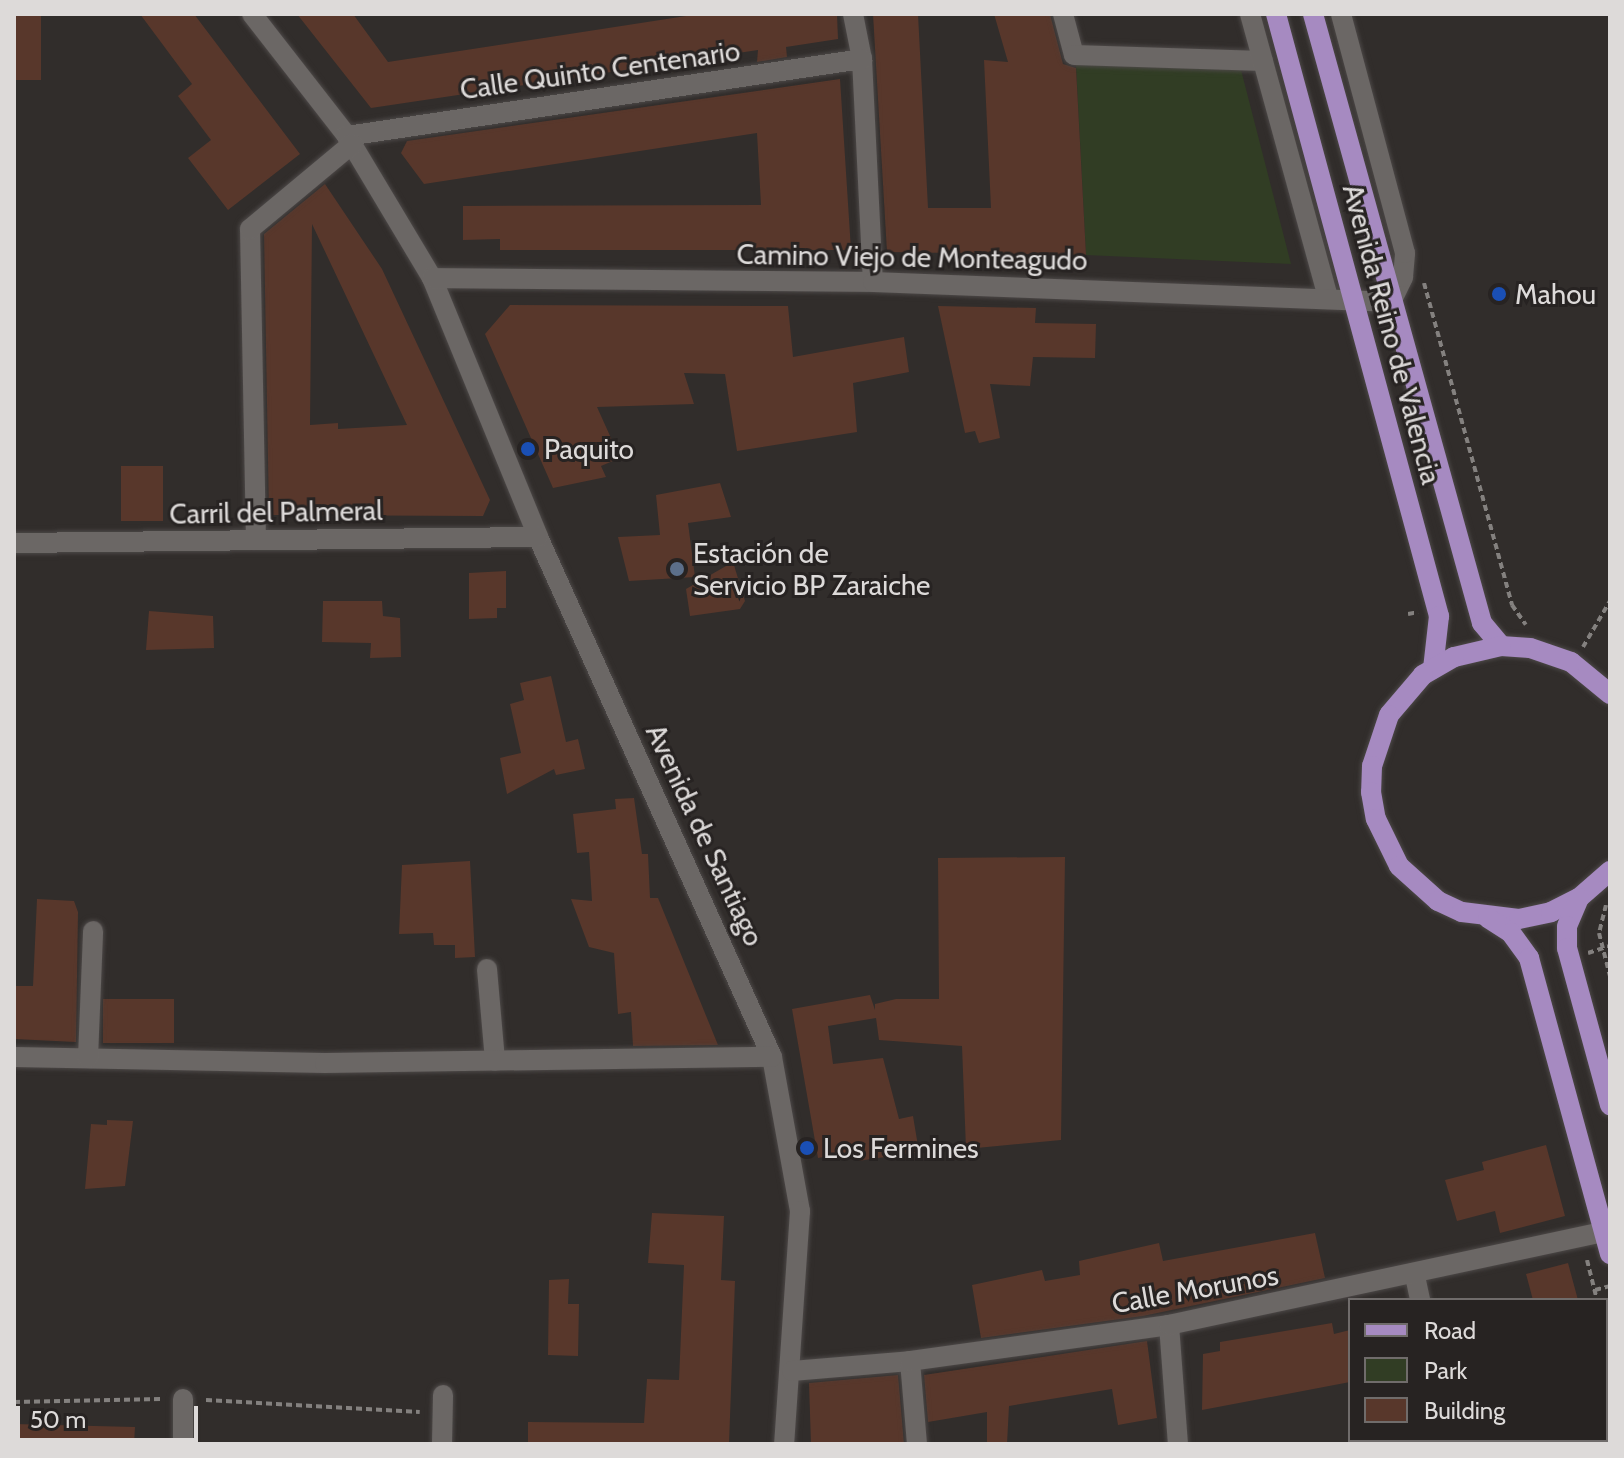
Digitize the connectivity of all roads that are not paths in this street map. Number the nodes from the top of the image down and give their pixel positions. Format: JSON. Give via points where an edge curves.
{"nodes":[{"id":1,"x":252,"y":14,"type":"edge"},
{"id":2,"x":853,"y":14,"type":"edge"},
{"id":3,"x":1063,"y":14,"type":"edge"},
{"id":4,"x":1250,"y":14,"type":"edge"},
{"id":5,"x":1276,"y":14,"type":"edge"},
{"id":6,"x":1313,"y":14,"type":"edge"},
{"id":7,"x":1341,"y":14,"type":"edge"},
{"id":8,"x":862,"y":59,"type":"junction"},
{"id":9,"x":1263,"y":61,"type":"junction"},
{"id":10,"x":349,"y":140,"type":"junction"},
{"id":11,"x":432,"y":278,"type":"junction"},
{"id":12,"x":873,"y":282,"type":"junction"},
{"id":13,"x":1328,"y":298,"type":"junction"},
{"id":14,"x":1353,"y":300,"type":"junction"},
{"id":15,"x":1391,"y":302,"type":"junction"},
{"id":16,"x":538,"y":537,"type":"junction"},
{"id":17,"x":256,"y":540,"type":"junction"},
{"id":18,"x":14,"y":543,"type":"edge"},
{"id":19,"x":1501,"y":646,"type":"junction"},
{"id":20,"x":1433,"y":669,"type":"junction"},
{"id":21,"x":1610,"y":694,"type":"edge"},
{"id":22,"x":1610,"y":871,"type":"edge"},
{"id":23,"x":1579,"y":898,"type":"junction"},
{"id":24,"x":1488,"y":918,"type":"junction"},
{"id":25,"x":93,"y":931,"type":"dead end"},
{"id":26,"x":487,"y":969,"type":"dead end"},
{"id":27,"x":14,"y":1057,"type":"edge"},
{"id":28,"x":772,"y":1057,"type":"junction"},
{"id":29,"x":88,"y":1058,"type":"junction"},
{"id":30,"x":495,"y":1061,"type":"junction"},
{"id":31,"x":1610,"y":1105,"type":"edge"},
{"id":32,"x":1604,"y":1232,"type":"junction"},
{"id":33,"x":1610,"y":1254,"type":"edge"},
{"id":34,"x":1415,"y":1276,"type":"junction"},
{"id":35,"x":1420,"y":1298,"type":"edge"},
{"id":36,"x":1169,"y":1325,"type":"junction"},
{"id":37,"x":910,"y":1361,"type":"junction"},
{"id":38,"x":792,"y":1371,"type":"junction"},
{"id":39,"x":183,"y":1399,"type":"road end"},
{"id":40,"x":443,"y":1404,"type":"road end"},
{"id":41,"x":183,"y":1444,"type":"edge"},
{"id":42,"x":442,"y":1444,"type":"edge"},
{"id":43,"x":784,"y":1444,"type":"edge"},
{"id":44,"x":917,"y":1444,"type":"edge"},
{"id":45,"x":1178,"y":1444,"type":"edge"}],
"edges":[{"from":1,"to":10,"type":"street","name":"Avenida de Santiago"},
{"from":2,"to":8,"type":"street"},
{"from":3,"to":9,"type":"street","via":[[1074,55]]},
{"from":4,"to":9,"type":"street"},
{"from":5,"to":14,"type":"main road","name":"Avenida Reino de Valencia"},
{"from":6,"to":15,"type":"main road","name":"Avenida Reino de Valencia"},
{"from":7,"to":15,"type":"street","via":[[1405,253],[1403,277]]},
{"from":8,"to":10,"type":"street","name":"Calle Quinto Centenario"},
{"from":8,"to":12,"type":"street"},
{"from":9,"to":13,"type":"street"},
{"from":10,"to":11,"type":"street","name":"Avenida de Santiago"},
{"from":10,"to":17,"type":"street","via":[[250,229]]},
{"from":11,"to":12,"type":"street","name":"Camino Viejo de Monteagudo"},
{"from":11,"to":16,"type":"street","name":"Avenida de Santiago"},
{"from":12,"to":13,"type":"street","name":"Camino Viejo de Monteagudo"},
{"from":13,"to":14,"type":"street","name":"Camino Viejo de Monteagudo"},
{"from":14,"to":15,"type":"street","name":"Camino Viejo de Monteagudo"},
{"from":14,"to":20,"type":"main road","name":"Avenida Reino de Valencia","via":[[1439,616]]},
{"from":15,"to":19,"type":"main road","name":"Avenida Reino de Valencia","via":[[1482,623]]},
{"from":16,"to":17,"type":"street","name":"Carril del Palmeral"},
{"from":16,"to":28,"type":"street","name":"Avenida de Santiago"},
{"from":17,"to":18,"type":"street","name":"Carril del Palmeral"},
{"from":19,"to":20,"type":"main road","via":[[1454,657]]},
{"from":19,"to":21,"type":"main road","via":[[1575,651]]},
{"from":20,"to":24,"type":"main road","via":[[1404,694],[1378,740],[1372,766],[1376,819],[1399,866],[1417,885],[1450,906]]},
{"from":22,"to":23,"type":"main road"},
{"from":23,"to":24,"type":"main road","via":[[1519,919]]},
{"from":23,"to":31,"type":"main road","via":[[1567,926],[1567,948]]},
{"from":24,"to":32,"type":"main road","via":[[1511,933],[1529,958]]},
{"from":25,"to":29,"type":"street"},
{"from":26,"to":30,"type":"street"},
{"from":27,"to":29,"type":"street"},
{"from":28,"to":30,"type":"street"},
{"from":28,"to":38,"type":"street","name":"Avenida de Santiago","via":[[800,1211]]},
{"from":29,"to":30,"type":"street"},
{"from":32,"to":33,"type":"main road"},
{"from":32,"to":34,"type":"street","name":"Calle Morunos"},
{"from":34,"to":35,"type":"street"},
{"from":34,"to":36,"type":"street","name":"Calle Morunos"},
{"from":36,"to":37,"type":"street","name":"Calle Morunos"},
{"from":36,"to":45,"type":"street"},
{"from":37,"to":38,"type":"street","name":"Calle Morunos"},
{"from":37,"to":44,"type":"street"},
{"from":38,"to":43,"type":"street","name":"Avenida de Santiago"},
{"from":39,"to":41,"type":"street"},
{"from":40,"to":42,"type":"street"}]}
